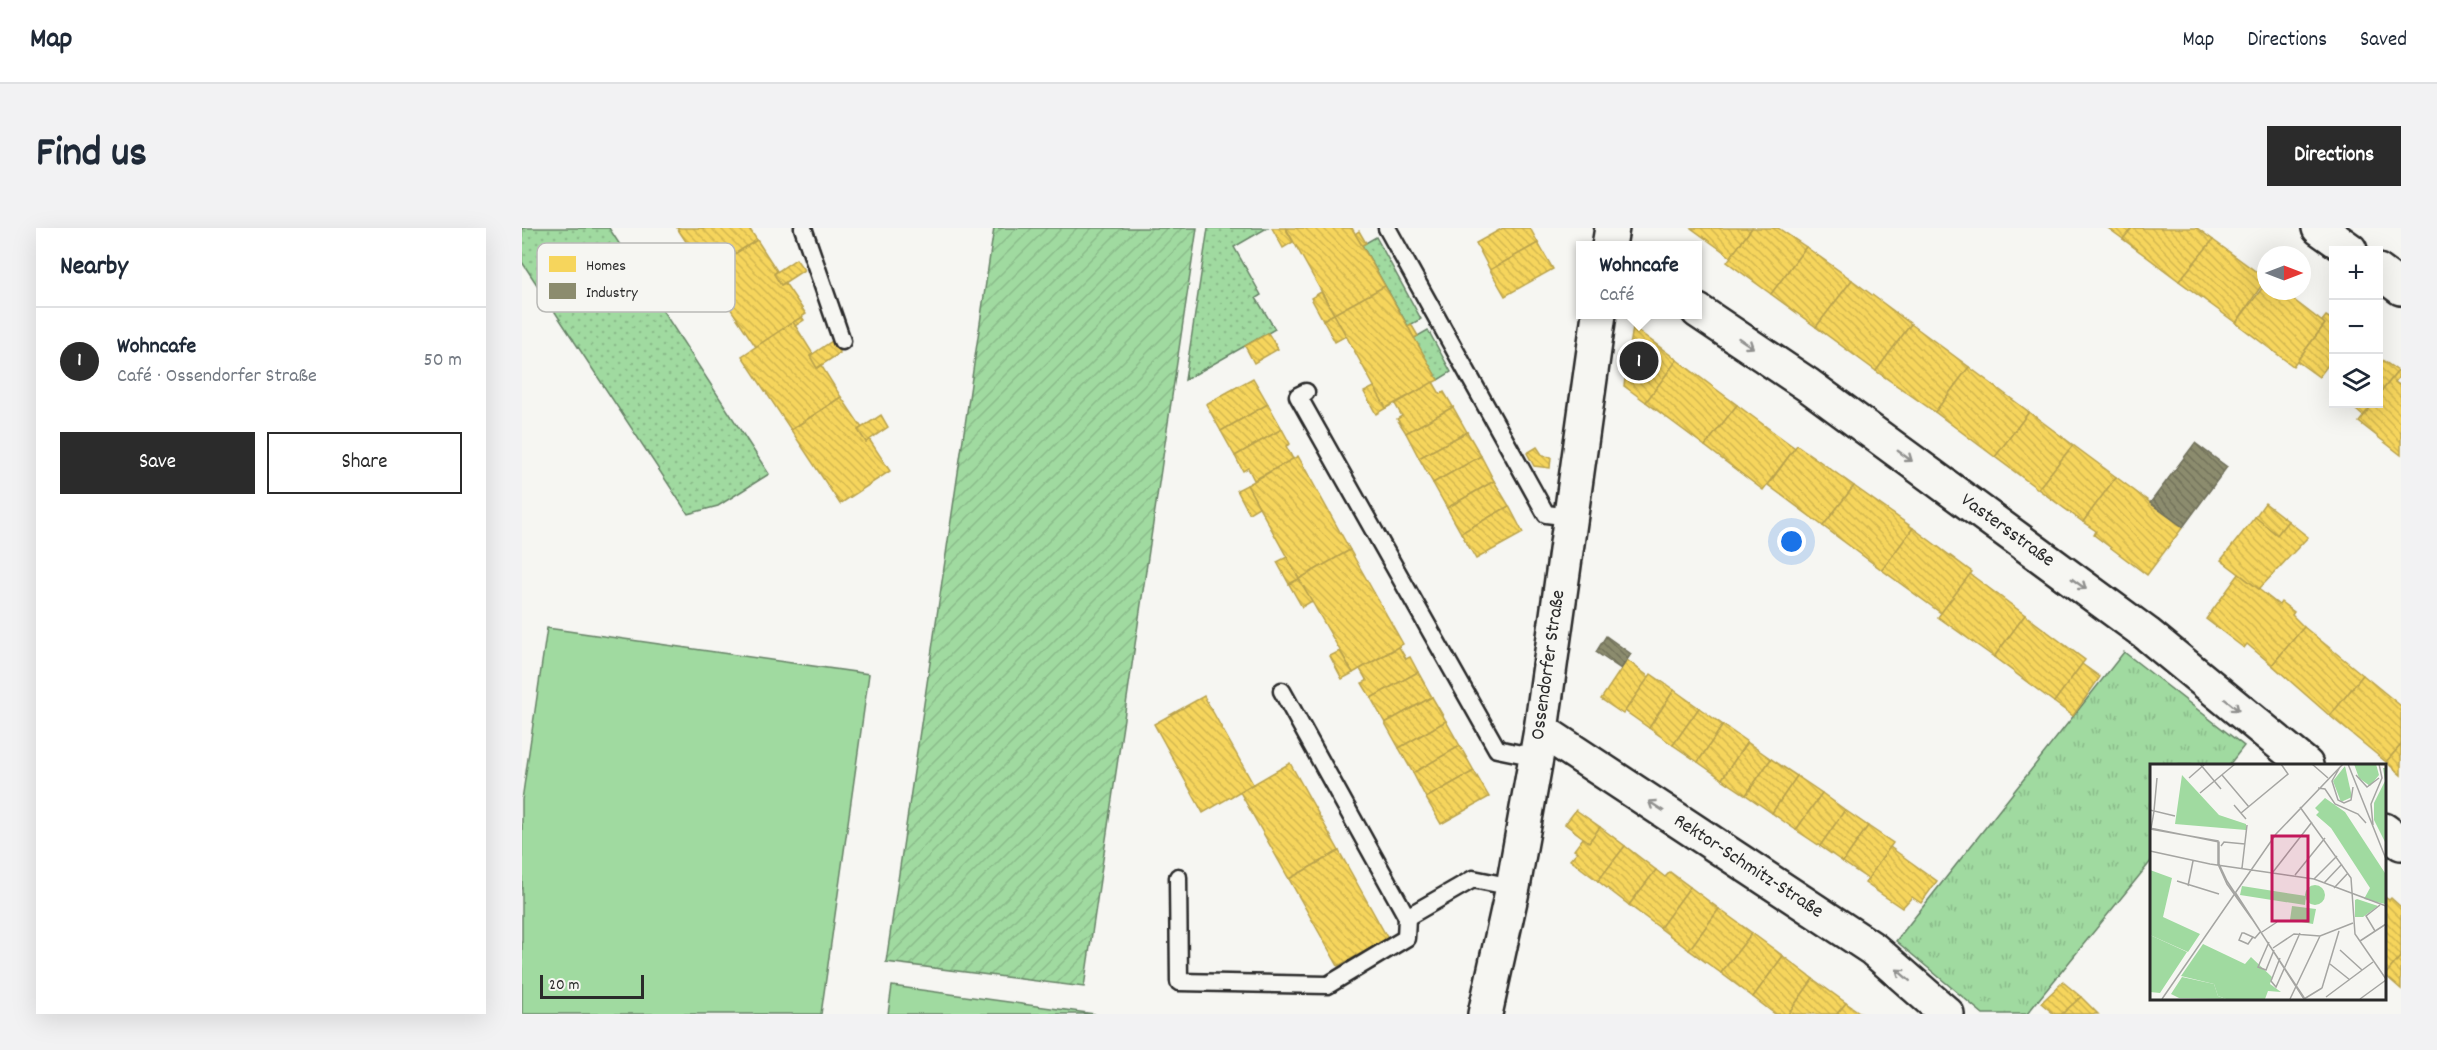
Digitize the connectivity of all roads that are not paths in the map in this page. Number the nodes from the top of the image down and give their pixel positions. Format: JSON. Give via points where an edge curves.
{"nodes":[{"id":1,"x":803,"y":228,"type":"edge"},
{"id":2,"x":1387,"y":228,"type":"edge"},
{"id":3,"x":2319,"y":228,"type":"edge"},
{"id":4,"x":2344,"y":246,"type":"edge"},
{"id":5,"x":2383,"y":274,"type":"edge"},
{"id":6,"x":2401,"y":288,"type":"edge"},
{"id":7,"x":1702,"y":314,"type":"edge"},
{"id":8,"x":1598,"y":319,"type":"edge"},
{"id":9,"x":842,"y":341,"type":"dead end"},
{"id":10,"x":1306,"y":392,"type":"dead end"},
{"id":11,"x":1571,"y":517,"type":"junction"},
{"id":12,"x":1282,"y":692,"type":"dead end"},
{"id":13,"x":1538,"y":744,"type":"junction"},
{"id":14,"x":2305,"y":764,"type":"edge"},
{"id":15,"x":2386,"y":831,"type":"edge"},
{"id":16,"x":2401,"y":843,"type":"edge"},
{"id":17,"x":1178,"y":877,"type":"dead end"},
{"id":18,"x":1513,"y":887,"type":"junction"},
{"id":19,"x":1407,"y":917,"type":"junction"},
{"id":20,"x":1485,"y":1014,"type":"edge"},
{"id":21,"x":1947,"y":1014,"type":"edge"}],
"edges":[{"from":1,"to":9,"type":"lane"},
{"from":2,"to":11,"type":"lane","via":[[1546,514]]},
{"from":3,"to":4,"type":"street"},
{"from":5,"to":6,"type":"street"},
{"from":7,"to":14,"type":"street","name":"Vastersstraße","one_way":true,"via":[[1808,386],[2147,634]]},
{"from":8,"to":11,"type":"street","name":"Ossendorfer Straße"},
{"from":10,"to":13,"type":"lane","via":[[1298,396],[1497,749]]},
{"from":11,"to":13,"type":"street","name":"Ossendorfer Straße"},
{"from":12,"to":19,"type":"lane"},
{"from":13,"to":18,"type":"street","name":"Ossendorfer Straße"},
{"from":21,"to":13,"type":"street","name":"Rektor-Schmitz-Straße","one_way":true,"via":[[1874,949]]},
{"from":15,"to":16,"type":"street"},
{"from":17,"to":19,"type":"lane","via":[[1179,982],[1328,986],[1406,938]]},
{"from":18,"to":19,"type":"lane","via":[[1473,879]]},
{"from":18,"to":20,"type":"street","name":"Ossendorfer Straße"}]}
